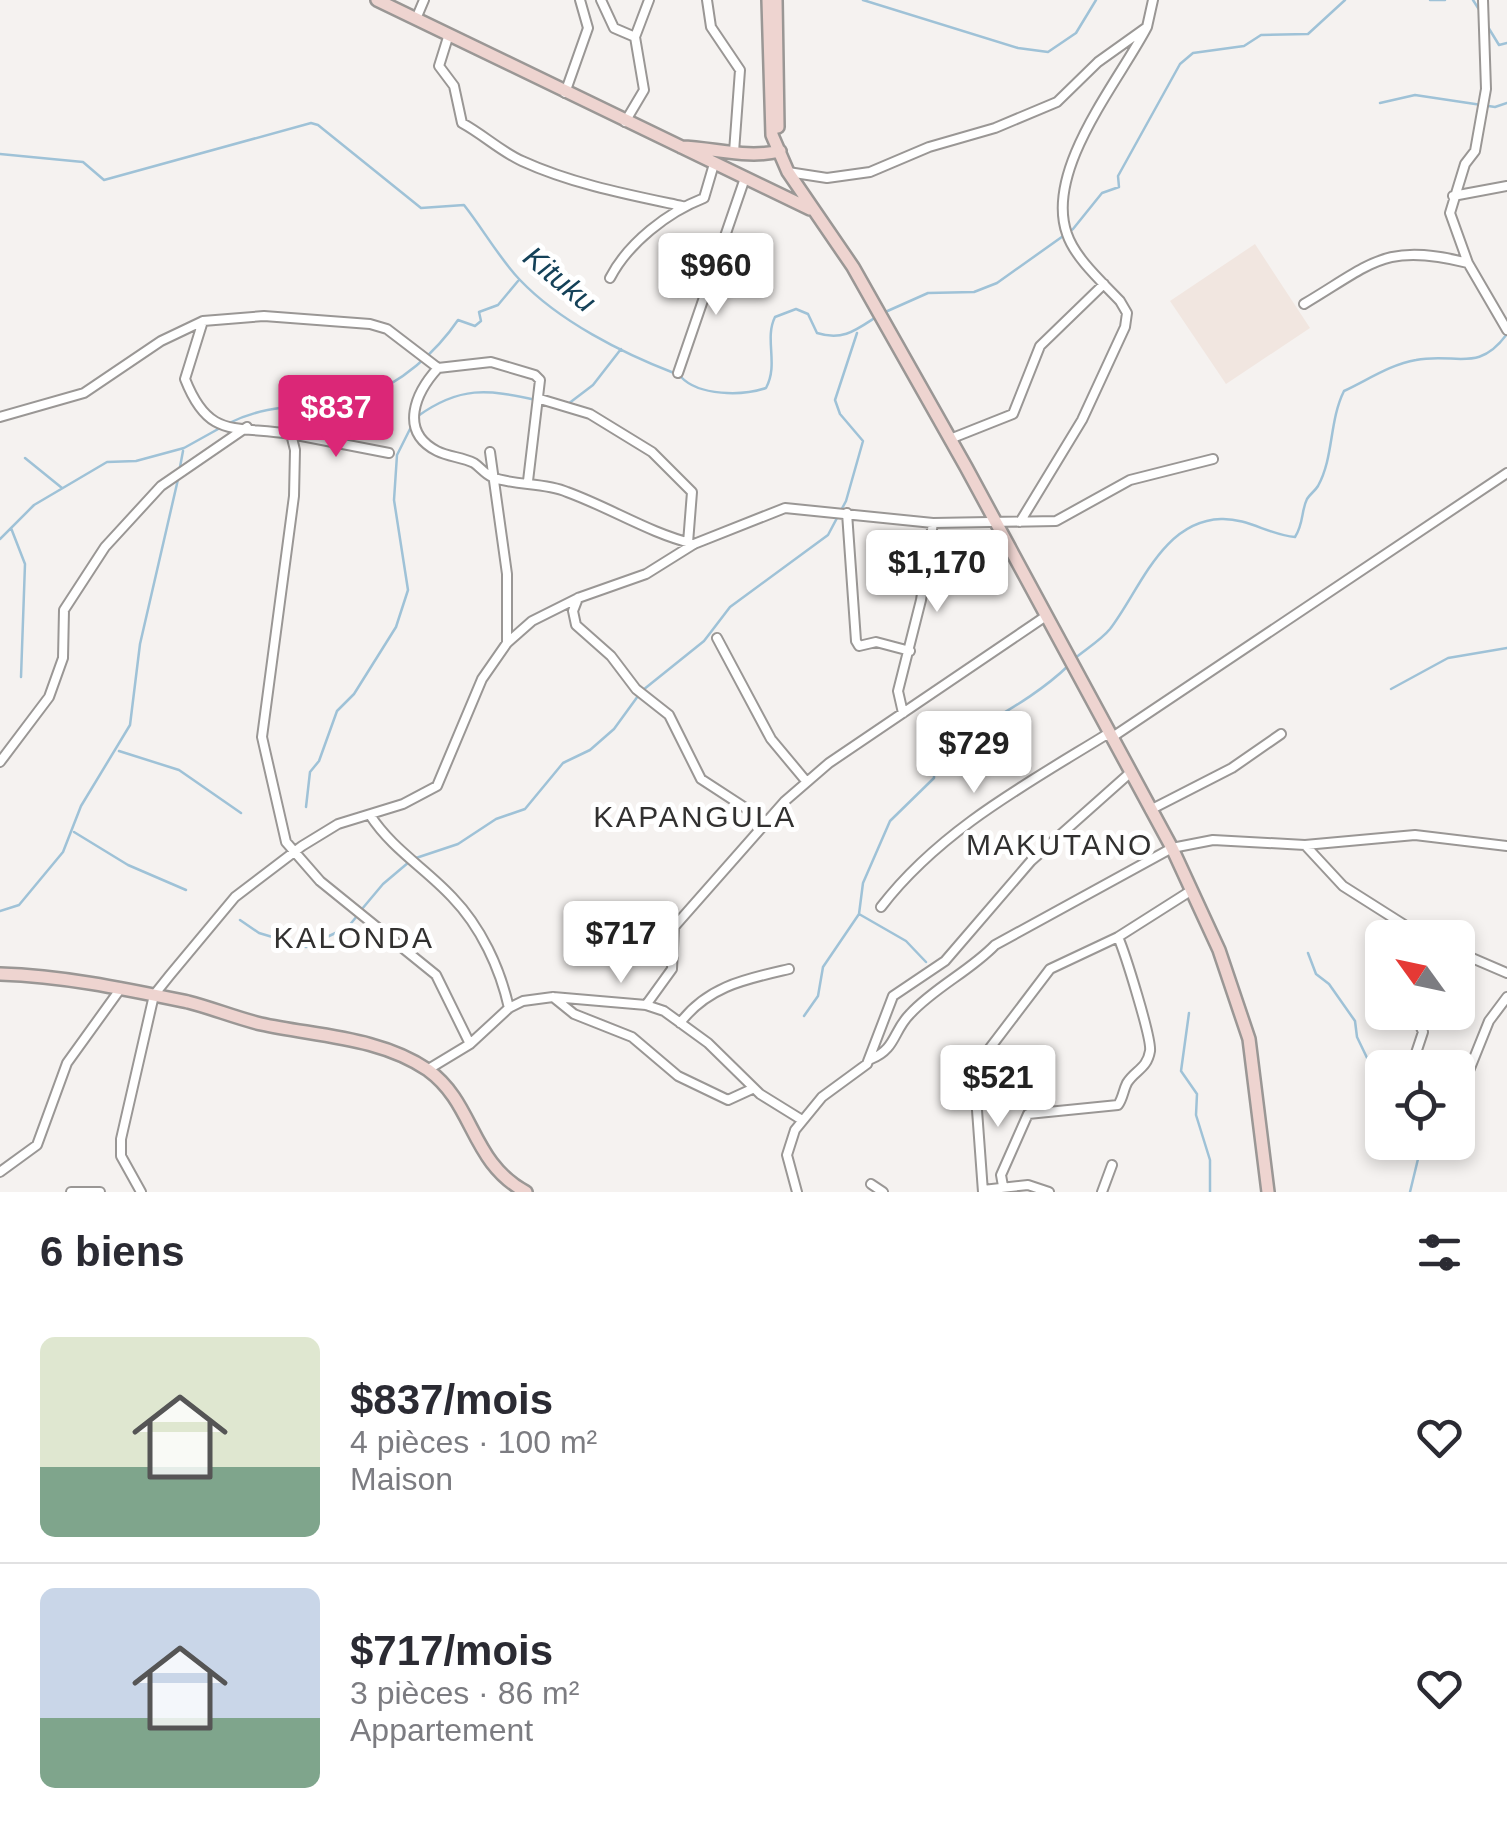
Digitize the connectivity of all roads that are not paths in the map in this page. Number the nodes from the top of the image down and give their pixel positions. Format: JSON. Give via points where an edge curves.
{"nodes":[{"id":1,"x":377,"y":0,"type":"edge"},
{"id":2,"x":424,"y":0,"type":"edge"},
{"id":3,"x":580,"y":0,"type":"edge"},
{"id":4,"x":600,"y":0,"type":"edge"},
{"id":5,"x":649,"y":0,"type":"edge"},
{"id":6,"x":707,"y":0,"type":"edge"},
{"id":7,"x":768,"y":0,"type":"edge"},
{"id":8,"x":776,"y":0,"type":"edge"},
{"id":9,"x":1153,"y":0,"type":"edge"},
{"id":10,"x":1484,"y":0,"type":"edge"},
{"id":11,"x":416,"y":19,"type":"junction"},
{"id":12,"x":1147,"y":27,"type":"junction"},
{"id":13,"x":448,"y":34,"type":"junction"},
{"id":14,"x":634,"y":37,"type":"junction"},
{"id":15,"x":565,"y":93,"type":"junction"},
{"id":16,"x":624,"y":122,"type":"junction"},
{"id":17,"x":676,"y":147,"type":"junction"},
{"id":18,"x":780,"y":151,"type":"junction"},
{"id":19,"x":734,"y":152,"type":"junction"},
{"id":20,"x":714,"y":164,"type":"junction"},
{"id":21,"x":788,"y":172,"type":"junction"},
{"id":22,"x":745,"y":178,"type":"junction"},
{"id":23,"x":1507,"y":186,"type":"edge"},
{"id":24,"x":1453,"y":196,"type":"junction"},
{"id":25,"x":682,"y":206,"type":"junction"},
{"id":26,"x":810,"y":209,"type":"junction"},
{"id":27,"x":1468,"y":263,"type":"junction"},
{"id":28,"x":610,"y":278,"type":"dead end"},
{"id":29,"x":1104,"y":284,"type":"junction"},
{"id":30,"x":1304,"y":304,"type":"dead end"},
{"id":31,"x":203,"y":321,"type":"junction"},
{"id":32,"x":1507,"y":330,"type":"edge"},
{"id":33,"x":438,"y":368,"type":"junction"},
{"id":34,"x":678,"y":372,"type":"dead end"},
{"id":35,"x":540,"y":398,"type":"junction"},
{"id":36,"x":0,"y":417,"type":"edge"},
{"id":37,"x":247,"y":427,"type":"junction"},
{"id":38,"x":291,"y":434,"type":"junction"},
{"id":39,"x":950,"y":439,"type":"junction"},
{"id":40,"x":490,"y":452,"type":"dead end"},
{"id":41,"x":389,"y":453,"type":"dead end"},
{"id":42,"x":1213,"y":459,"type":"dead end"},
{"id":43,"x":1507,"y":473,"type":"edge"},
{"id":44,"x":495,"y":478,"type":"junction"},
{"id":45,"x":528,"y":481,"type":"junction"},
{"id":46,"x":847,"y":512,"type":"junction"},
{"id":47,"x":996,"y":521,"type":"junction"},
{"id":48,"x":1020,"y":522,"type":"junction"},
{"id":49,"x":933,"y":523,"type":"junction"},
{"id":50,"x":692,"y":544,"type":"junction"},
{"id":51,"x":578,"y":598,"type":"junction"},
{"id":52,"x":1046,"y":616,"type":"junction"},
{"id":53,"x":717,"y":638,"type":"dead end"},
{"id":54,"x":507,"y":643,"type":"junction"},
{"id":55,"x":910,"y":651,"type":"junction"},
{"id":56,"x":903,"y":712,"type":"junction"},
{"id":57,"x":1281,"y":734,"type":"dead end"},
{"id":58,"x":1110,"y":736,"type":"junction"},
{"id":59,"x":0,"y":762,"type":"edge"},
{"id":60,"x":1130,"y":772,"type":"junction"},
{"id":61,"x":806,"y":781,"type":"junction"},
{"id":62,"x":1150,"y":810,"type":"junction"},
{"id":63,"x":370,"y":815,"type":"junction"},
{"id":64,"x":767,"y":822,"type":"junction"},
{"id":65,"x":1305,"y":845,"type":"junction"},
{"id":66,"x":1507,"y":846,"type":"edge"},
{"id":67,"x":1172,"y":848,"type":"junction"},
{"id":68,"x":292,"y":854,"type":"junction"},
{"id":69,"x":1192,"y":890,"type":"junction"},
{"id":70,"x":881,"y":907,"type":"dead end"},
{"id":71,"x":1395,"y":920,"type":"edge"},
{"id":72,"x":1118,"y":937,"type":"junction"},
{"id":73,"x":1475,"y":959,"type":"edge"},
{"id":74,"x":789,"y":970,"type":"dead end"},
{"id":75,"x":1507,"y":973,"type":"edge"},
{"id":76,"x":0,"y":974,"type":"edge"},
{"id":77,"x":121,"y":988,"type":"junction"},
{"id":78,"x":154,"y":995,"type":"junction"},
{"id":79,"x":553,"y":997,"type":"junction"},
{"id":80,"x":1507,"y":998,"type":"edge"},
{"id":81,"x":646,"y":1006,"type":"junction"},
{"id":82,"x":509,"y":1008,"type":"junction"},
{"id":83,"x":680,"y":1023,"type":"junction"},
{"id":84,"x":470,"y":1044,"type":"junction"},
{"id":85,"x":1475,"y":1056,"type":"edge"},
{"id":86,"x":871,"y":1059,"type":"junction"},
{"id":87,"x":427,"y":1070,"type":"junction"},
{"id":88,"x":752,"y":1088,"type":"junction"},
{"id":89,"x":802,"y":1120,"type":"junction"},
{"id":90,"x":1112,"y":1164,"type":"dead end"},
{"id":91,"x":0,"y":1172,"type":"edge"},
{"id":92,"x":871,"y":1184,"type":"dead end"},
{"id":93,"x":1003,"y":1186,"type":"junction"},
{"id":94,"x":982,"y":1191,"type":"edge"},
{"id":95,"x":71,"y":1192,"type":"edge"},
{"id":96,"x":100,"y":1192,"type":"edge"},
{"id":97,"x":140,"y":1192,"type":"edge"},
{"id":98,"x":526,"y":1192,"type":"edge"},
{"id":99,"x":797,"y":1192,"type":"edge"},
{"id":100,"x":884,"y":1192,"type":"edge"},
{"id":101,"x":1048,"y":1192,"type":"edge"},
{"id":102,"x":1102,"y":1192,"type":"edge"},
{"id":103,"x":1268,"y":1192,"type":"edge"}],
"edges":[{"from":1,"to":11,"type":"street"},
{"from":2,"to":11,"type":"street"},
{"from":3,"to":15,"type":"street","via":[[588,28]]},
{"from":4,"to":14,"type":"street","via":[[614,28]]},
{"from":5,"to":14,"type":"street"},
{"from":6,"to":19,"type":"street","via":[[712,28],[739,61]]},
{"from":7,"to":18,"type":"street","via":[[768,100]]},
{"from":8,"to":18,"type":"street"},
{"from":9,"to":12,"type":"street"},
{"from":10,"to":24,"type":"street","via":[[1486,89],[1475,151]]},
{"from":11,"to":13,"type":"street"},
{"from":12,"to":21,"type":"street","via":[[1057,102],[994,128],[870,172],[827,178]]},
{"from":12,"to":29,"type":"street","via":[[1078,140],[1067,194],[1067,234]]},
{"from":13,"to":15,"type":"street"},
{"from":13,"to":25,"type":"street","via":[[439,66],[454,86],[462,124],[538,168]]},
{"from":14,"to":16,"type":"street","via":[[644,90]]},
{"from":15,"to":16,"type":"street"},
{"from":16,"to":17,"type":"street"},
{"from":17,"to":19,"type":"street"},
{"from":17,"to":20,"type":"street"},
{"from":18,"to":19,"type":"street"},
{"from":18,"to":21,"type":"street"},
{"from":20,"to":22,"type":"street"},
{"from":20,"to":25,"type":"street","via":[[704,198]]},
{"from":21,"to":26,"type":"street"},
{"from":22,"to":26,"type":"street"},
{"from":22,"to":34,"type":"street"},
{"from":23,"to":24,"type":"street"},
{"from":24,"to":27,"type":"street","via":[[1452,226]]},
{"from":25,"to":28,"type":"street"},
{"from":26,"to":39,"type":"street","via":[[838,243]]},
{"from":27,"to":30,"type":"street","via":[[1395,253]]},
{"from":27,"to":32,"type":"street"},
{"from":29,"to":39,"type":"street","via":[[1040,346],[1013,414]]},
{"from":29,"to":48,"type":"street","via":[[1127,313],[1117,351]]},
{"from":31,"to":33,"type":"street","via":[[264,316],[380,325]]},
{"from":31,"to":36,"type":"street","via":[[160,341],[84,393]]},
{"from":31,"to":37,"type":"street","via":[[185,378],[194,400],[218,426]]},
{"from":33,"to":35,"type":"street","via":[[491,362],[522,370],[540,380]]},
{"from":33,"to":44,"type":"street","via":[[419,390],[416,426],[432,448]]},
{"from":35,"to":45,"type":"street"},
{"from":35,"to":50,"type":"street","via":[[590,414],[668,464],[692,492]]},
{"from":37,"to":38,"type":"street"},
{"from":37,"to":59,"type":"street","via":[[161,486],[106,547],[64,610],[63,658],[49,697]]},
{"from":38,"to":41,"type":"street"},
{"from":38,"to":68,"type":"street","via":[[294,496],[262,737]]},
{"from":39,"to":47,"type":"street"},
{"from":40,"to":44,"type":"street"},
{"from":42,"to":48,"type":"street","via":[[1130,480],[1056,521]]},
{"from":43,"to":58,"type":"street"},
{"from":44,"to":45,"type":"street"},
{"from":44,"to":54,"type":"street","via":[[507,574]]},
{"from":45,"to":50,"type":"street"},
{"from":46,"to":49,"type":"street"},
{"from":46,"to":50,"type":"street","via":[[785,508]]},
{"from":46,"to":55,"type":"street","via":[[856,641]]},
{"from":47,"to":48,"type":"street"},
{"from":47,"to":49,"type":"street"},
{"from":47,"to":52,"type":"street"},
{"from":49,"to":55,"type":"street"},
{"from":50,"to":51,"type":"street","via":[[646,574]]},
{"from":51,"to":54,"type":"street"},
{"from":51,"to":64,"type":"street","via":[[576,625],[668,716],[701,779]]},
{"from":52,"to":56,"type":"street"},
{"from":52,"to":58,"type":"street"},
{"from":53,"to":61,"type":"street","via":[[771,738]]},
{"from":54,"to":63,"type":"street","via":[[477,690],[442,780]]},
{"from":55,"to":56,"type":"street","via":[[897,699]]},
{"from":56,"to":61,"type":"street"},
{"from":57,"to":62,"type":"street"},
{"from":58,"to":60,"type":"street"},
{"from":58,"to":70,"type":"street","via":[[980,815],[922,859]]},
{"from":60,"to":62,"type":"street"},
{"from":60,"to":86,"type":"street","via":[[1031,862],[944,961],[899,988],[886,1007]]},
{"from":61,"to":64,"type":"street"},
{"from":62,"to":67,"type":"street"},
{"from":63,"to":68,"type":"street","via":[[338,824]]},
{"from":63,"to":82,"type":"street","via":[[396,849],[460,906],[498,968]]},
{"from":64,"to":81,"type":"street","via":[[674,927],[672,969]]},
{"from":65,"to":66,"type":"street","via":[[1415,835]]},
{"from":65,"to":67,"type":"street","via":[[1214,840]]},
{"from":65,"to":71,"type":"street","via":[[1352,894]]},
{"from":67,"to":69,"type":"street"},
{"from":67,"to":86,"type":"street","via":[[996,944],[908,1015],[894,1044]]},
{"from":68,"to":78,"type":"street","via":[[235,897]]},
{"from":68,"to":84,"type":"street","via":[[436,976]]},
{"from":69,"to":72,"type":"street"},
{"from":69,"to":103,"type":"street","via":[[1234,987]]},
{"from":72,"to":93,"type":"street","via":[[1149,1035],[1147,1062],[1118,1105],[1028,1114],[1001,1175]]},
{"from":72,"to":94,"type":"street","via":[[1050,969],[974,1069]]},
{"from":73,"to":75,"type":"street"},
{"from":74,"to":83,"type":"street","via":[[708,995]]},
{"from":76,"to":77,"type":"street"},
{"from":77,"to":78,"type":"street"},
{"from":77,"to":91,"type":"street","via":[[66,1064],[37,1145]]},
{"from":78,"to":87,"type":"street","via":[[343,1038]]},
{"from":78,"to":97,"type":"street","via":[[121,1139],[121,1156]]},
{"from":79,"to":81,"type":"street"},
{"from":79,"to":82,"type":"street"},
{"from":79,"to":88,"type":"street","via":[[574,1014],[632,1037],[713,1096],[728,1100]]},
{"from":80,"to":85,"type":"street"},
{"from":81,"to":83,"type":"street"},
{"from":82,"to":84,"type":"street"},
{"from":83,"to":88,"type":"street"},
{"from":84,"to":87,"type":"street"},
{"from":86,"to":89,"type":"street"},
{"from":87,"to":98,"type":"street","via":[[461,1108],[482,1154]]},
{"from":88,"to":89,"type":"street"},
{"from":89,"to":99,"type":"street","via":[[786,1155]]},
{"from":90,"to":102,"type":"street"},
{"from":92,"to":100,"type":"street"},
{"from":93,"to":94,"type":"street"},
{"from":93,"to":101,"type":"street","via":[[1028,1184]]},
{"from":95,"to":96,"type":"street"}]}
